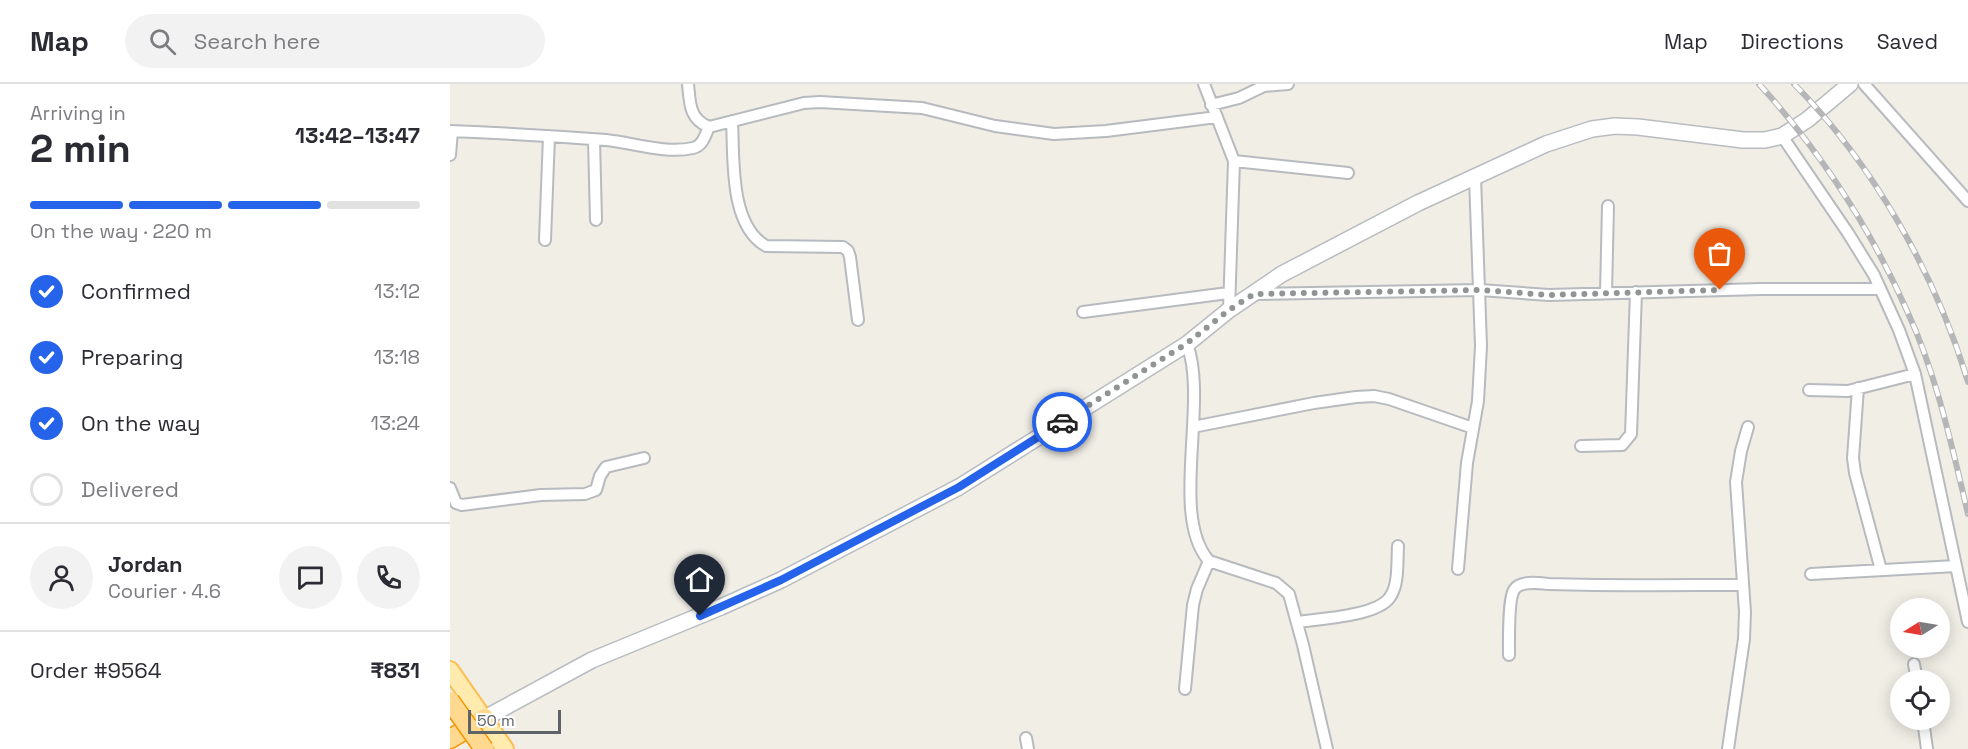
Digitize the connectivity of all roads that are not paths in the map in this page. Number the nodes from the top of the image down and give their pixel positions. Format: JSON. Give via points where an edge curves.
{"nodes":[{"id":1,"x":688,"y":84,"type":"edge"},
{"id":2,"x":1204,"y":84,"type":"edge"},
{"id":3,"x":1288,"y":84,"type":"edge"},
{"id":4,"x":1850,"y":84,"type":"edge"},
{"id":5,"x":1864,"y":84,"type":"edge"},
{"id":6,"x":1211,"y":105,"type":"junction"},
{"id":7,"x":1216,"y":117,"type":"junction"},
{"id":8,"x":732,"y":121,"type":"junction"},
{"id":9,"x":709,"y":127,"type":"junction"},
{"id":10,"x":451,"y":131,"type":"edge"},
{"id":11,"x":549,"y":136,"type":"junction"},
{"id":12,"x":1782,"y":136,"type":"junction"},
{"id":13,"x":594,"y":140,"type":"junction"},
{"id":14,"x":450,"y":155,"type":"edge"},
{"id":15,"x":1234,"y":161,"type":"junction"},
{"id":16,"x":1348,"y":173,"type":"dead end"},
{"id":17,"x":1475,"y":177,"type":"junction"},
{"id":18,"x":1968,"y":201,"type":"edge"},
{"id":19,"x":1608,"y":206,"type":"dead end"},
{"id":20,"x":596,"y":219,"type":"dead end"},
{"id":21,"x":545,"y":240,"type":"dead end"},
{"id":22,"x":1880,"y":289,"type":"junction"},
{"id":23,"x":1480,"y":290,"type":"junction"},
{"id":24,"x":1636,"y":292,"type":"junction"},
{"id":25,"x":1228,"y":293,"type":"junction"},
{"id":26,"x":1606,"y":293,"type":"junction"},
{"id":27,"x":1254,"y":294,"type":"junction"},
{"id":28,"x":1229,"y":310,"type":"junction"},
{"id":29,"x":1083,"y":312,"type":"dead end"},
{"id":30,"x":858,"y":320,"type":"dead end"},
{"id":31,"x":1186,"y":344,"type":"junction"},
{"id":32,"x":1915,"y":375,"type":"junction"},
{"id":33,"x":1858,"y":388,"type":"junction"},
{"id":34,"x":1809,"y":390,"type":"dead end"},
{"id":35,"x":1193,"y":427,"type":"junction"},
{"id":36,"x":1748,"y":427,"type":"dead end"},
{"id":37,"x":1473,"y":429,"type":"junction"},
{"id":38,"x":1581,"y":446,"type":"dead end"},
{"id":39,"x":644,"y":458,"type":"dead end"},
{"id":40,"x":450,"y":488,"type":"edge"},
{"id":41,"x":1398,"y":546,"type":"dead end"},
{"id":42,"x":1209,"y":561,"type":"junction"},
{"id":43,"x":1956,"y":566,"type":"junction"},
{"id":44,"x":1458,"y":569,"type":"dead end"},
{"id":45,"x":1881,"y":570,"type":"junction"},
{"id":46,"x":1811,"y":574,"type":"dead end"},
{"id":47,"x":1743,"y":585,"type":"junction"},
{"id":48,"x":1297,"y":622,"type":"junction"},
{"id":49,"x":1968,"y":622,"type":"edge"},
{"id":50,"x":1509,"y":655,"type":"dead end"},
{"id":51,"x":1914,"y":664,"type":"dead end"},
{"id":52,"x":450,"y":670,"type":"edge"},
{"id":53,"x":1915,"y":670,"type":"edge"},
{"id":54,"x":1185,"y":689,"type":"dead end"},
{"id":55,"x":450,"y":701,"type":"edge"},
{"id":56,"x":485,"y":718,"type":"junction"},
{"id":57,"x":1924,"y":730,"type":"edge"},
{"id":58,"x":450,"y":741,"type":"edge"},
{"id":59,"x":455,"y":749,"type":"edge"},
{"id":60,"x":484,"y":749,"type":"edge"},
{"id":61,"x":505,"y":749,"type":"edge"},
{"id":62,"x":1326,"y":749,"type":"edge"},
{"id":63,"x":1728,"y":749,"type":"edge"},
{"id":64,"x":1927,"y":749,"type":"edge"}],
"edges":[{"from":1,"to":9,"type":"street","via":[[694,116]]},
{"from":2,"to":6,"type":"street"},
{"from":3,"to":6,"type":"street","via":[[1264,86]]},
{"from":4,"to":12,"type":"street"},
{"from":5,"to":18,"type":"street"},
{"from":6,"to":7,"type":"street"},
{"from":7,"to":8,"type":"street","via":[[1054,134],[995,126],[922,108],[820,102]]},
{"from":7,"to":15,"type":"street"},
{"from":8,"to":9,"type":"street"},
{"from":8,"to":30,"type":"street","via":[[737,195],[748,230],[766,246],[843,247],[848,251]]},
{"from":9,"to":13,"type":"street","via":[[696,147]]},
{"from":10,"to":11,"type":"street"},
{"from":10,"to":14,"type":"street"},
{"from":11,"to":13,"type":"street"},
{"from":11,"to":21,"type":"street"},
{"from":12,"to":17,"type":"street","via":[[1743,140],[1638,126],[1592,129],[1565,136]]},
{"from":12,"to":22,"type":"street","via":[[1848,233]]},
{"from":13,"to":20,"type":"street"},
{"from":15,"to":16,"type":"street"},
{"from":15,"to":25,"type":"street"},
{"from":17,"to":23,"type":"street"},
{"from":17,"to":27,"type":"street","via":[[1282,274]]},
{"from":19,"to":26,"type":"street"},
{"from":22,"to":24,"type":"street"},
{"from":22,"to":32,"type":"street"},
{"from":23,"to":26,"type":"street","via":[[1549,295]]},
{"from":23,"to":27,"type":"street"},
{"from":23,"to":37,"type":"street","via":[[1481,357]]},
{"from":24,"to":26,"type":"street"},
{"from":24,"to":38,"type":"street","via":[[1631,434],[1622,445]]},
{"from":25,"to":28,"type":"street"},
{"from":25,"to":29,"type":"street"},
{"from":27,"to":28,"type":"street"},
{"from":28,"to":31,"type":"street"},
{"from":31,"to":35,"type":"street","via":[[1191,356]]},
{"from":31,"to":56,"type":"street","via":[[959,487],[781,580],[592,660]]},
{"from":32,"to":33,"type":"street"},
{"from":32,"to":43,"type":"street"},
{"from":33,"to":34,"type":"street"},
{"from":33,"to":45,"type":"street","via":[[1853,458]]},
{"from":35,"to":37,"type":"street","via":[[1314,403],[1374,396]]},
{"from":35,"to":42,"type":"street","via":[[1191,510],[1194,534]]},
{"from":36,"to":47,"type":"street","via":[[1736,482]]},
{"from":37,"to":44,"type":"street"},
{"from":39,"to":40,"type":"street","via":[[606,467],[596,490],[585,494],[462,505],[456,503]]},
{"from":41,"to":48,"type":"street","via":[[1391,596],[1384,603],[1371,610]]},
{"from":42,"to":48,"type":"street","via":[[1276,583],[1289,594]]},
{"from":42,"to":54,"type":"street","via":[[1193,605]]},
{"from":43,"to":45,"type":"street"},
{"from":43,"to":49,"type":"street"},
{"from":45,"to":46,"type":"street"},
{"from":47,"to":50,"type":"street","via":[[1520,586],[1511,600]]},
{"from":47,"to":63,"type":"street","via":[[1744,639]]},
{"from":48,"to":62,"type":"street"},
{"from":51,"to":53,"type":"street"},
{"from":52,"to":56,"type":"main road"},
{"from":55,"to":60,"type":"highway","bridge":true},
{"from":56,"to":58,"type":"highway"},
{"from":56,"to":61,"type":"main road"},
{"from":57,"to":64,"type":"street"},
{"from":58,"to":59,"type":"highway"}]}
